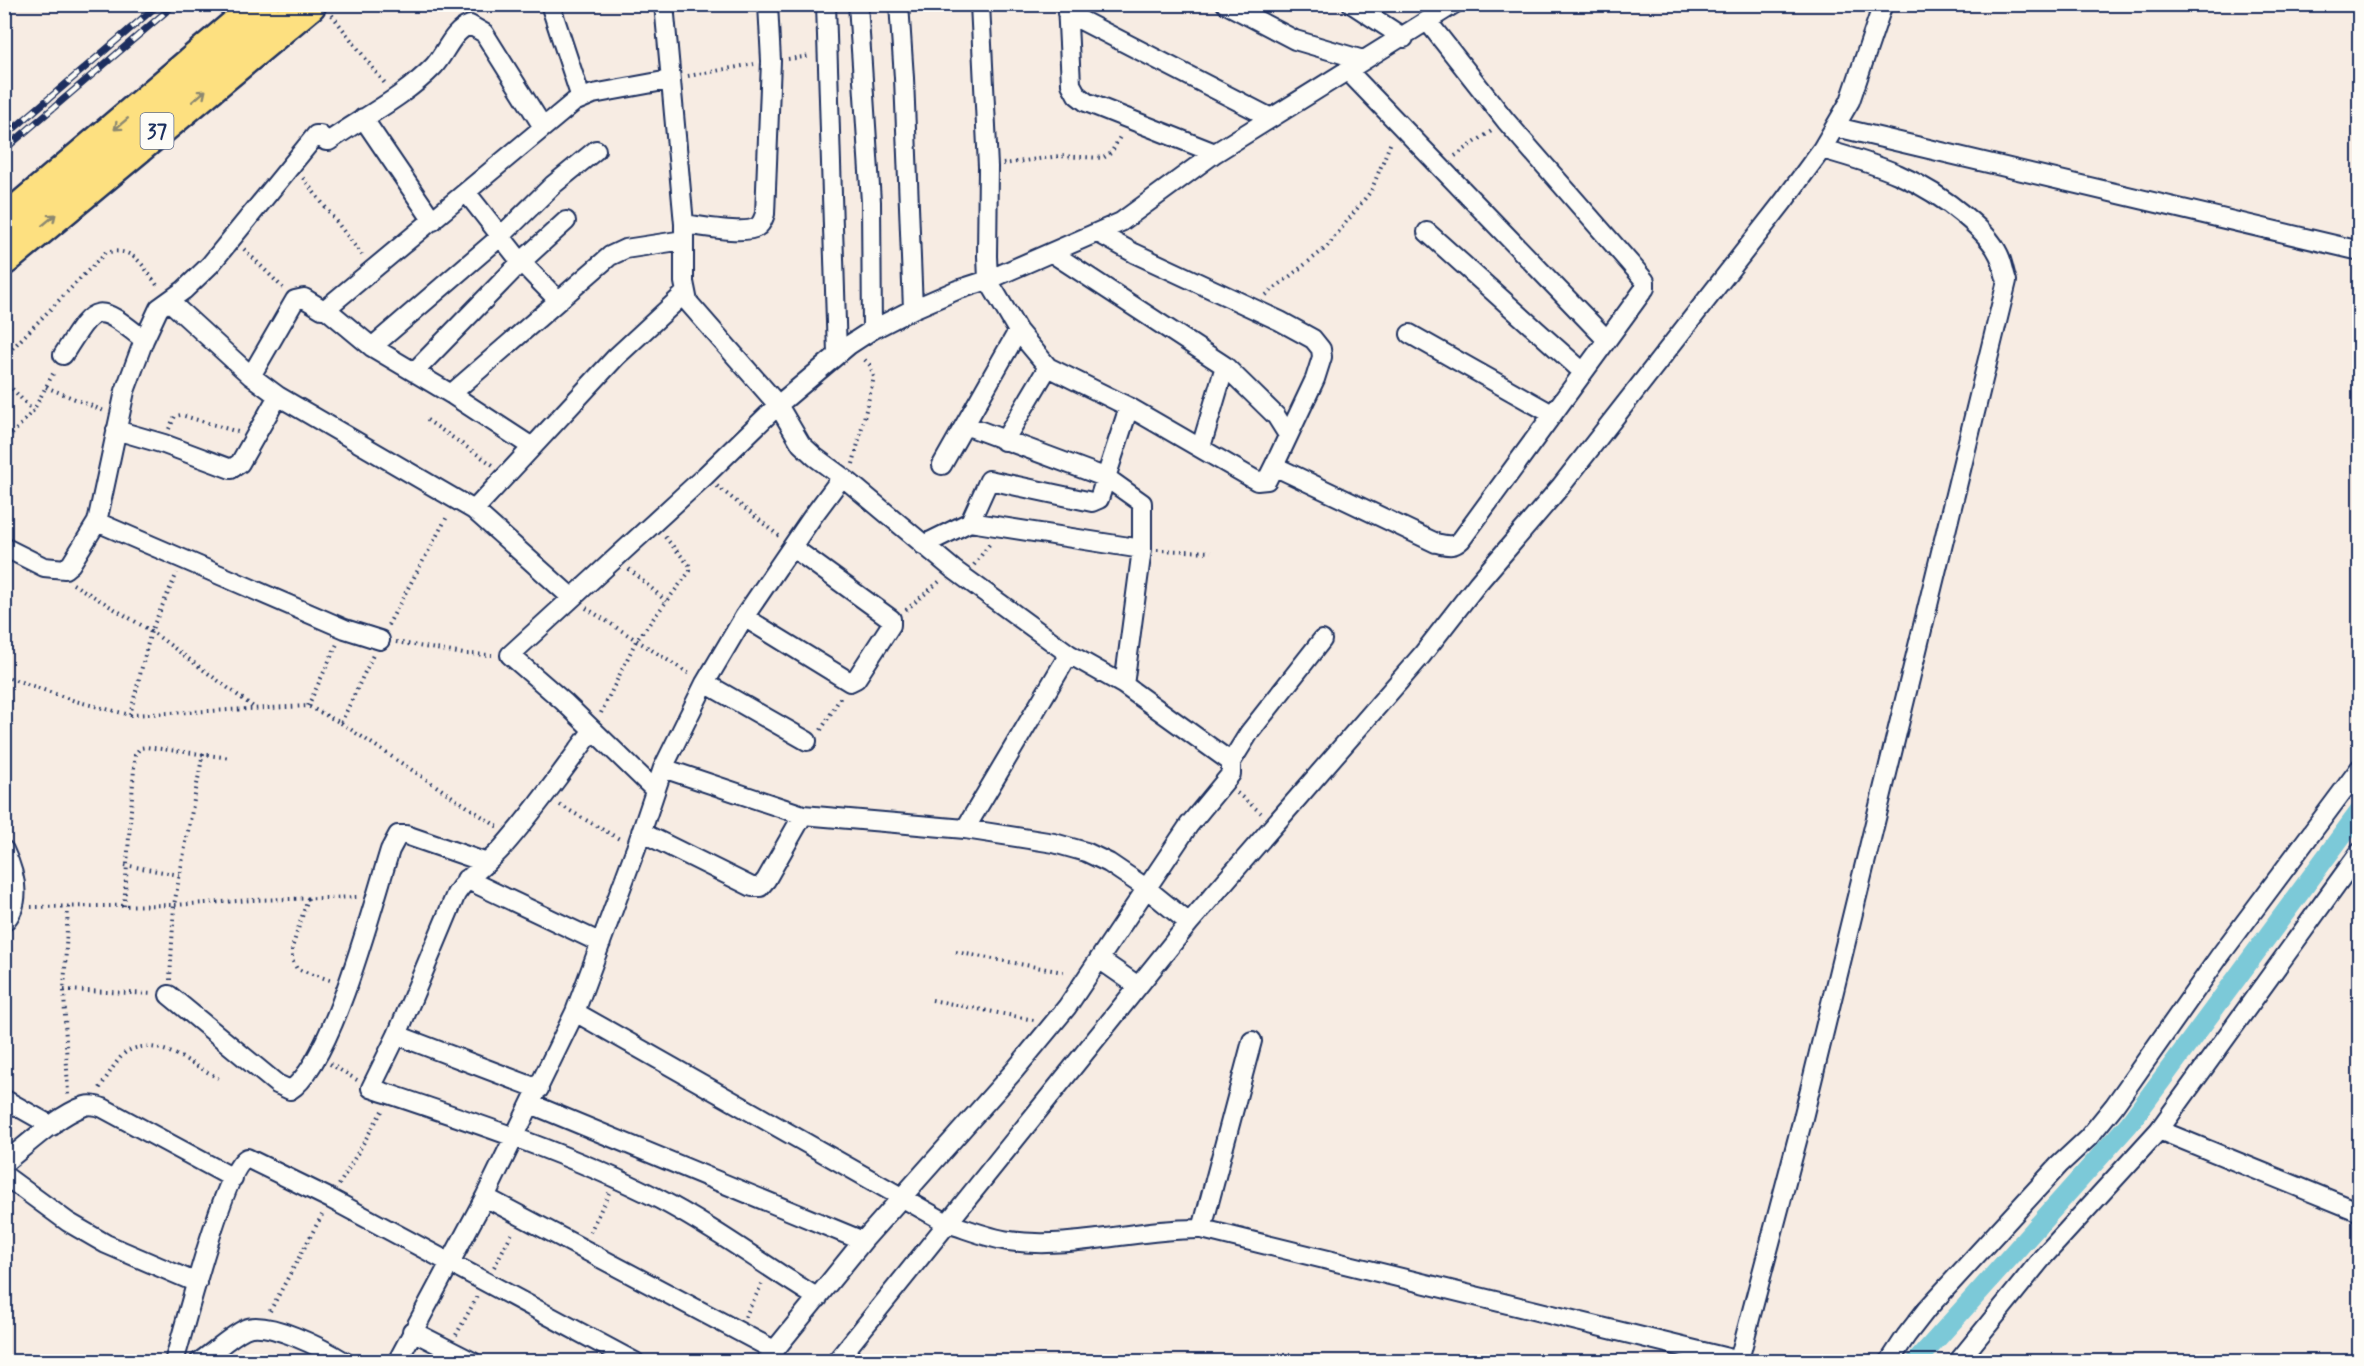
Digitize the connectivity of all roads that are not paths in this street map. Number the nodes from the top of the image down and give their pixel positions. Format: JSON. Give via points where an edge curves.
{"nodes":[{"id":1,"x":262,"y":4,"type":"edge"},
{"id":2,"x":550,"y":4,"type":"edge"},
{"id":3,"x":664,"y":4,"type":"edge"},
{"id":4,"x":768,"y":4,"type":"edge"},
{"id":5,"x":826,"y":4,"type":"edge"},
{"id":6,"x":858,"y":4,"type":"edge"},
{"id":7,"x":899,"y":4,"type":"edge"},
{"id":8,"x":980,"y":4,"type":"edge"},
{"id":9,"x":1226,"y":4,"type":"edge"},
{"id":10,"x":1352,"y":4,"type":"edge"},
{"id":11,"x":1454,"y":4,"type":"edge"},
{"id":12,"x":1882,"y":4,"type":"edge"},
{"id":13,"x":320,"y":9,"type":"edge"},
{"id":14,"x":1067,"y":9,"type":"edge"},
{"id":15,"x":1428,"y":22,"type":"junction"},
{"id":16,"x":1404,"y":38,"type":"junction"},
{"id":17,"x":1363,"y":60,"type":"junction"},
{"id":18,"x":1347,"y":70,"type":"junction"},
{"id":19,"x":669,"y":80,"type":"junction"},
{"id":20,"x":581,"y":98,"type":"junction"},
{"id":21,"x":363,"y":118,"type":"junction"},
{"id":22,"x":1271,"y":118,"type":"junction"},
{"id":23,"x":543,"y":127,"type":"junction"},
{"id":24,"x":1836,"y":127,"type":"junction"},
{"id":25,"x":1822,"y":149,"type":"junction"},
{"id":26,"x":596,"y":150,"type":"dead end"},
{"id":27,"x":1215,"y":153,"type":"junction"},
{"id":28,"x":466,"y":192,"type":"junction"},
{"id":29,"x":434,"y":220,"type":"junction"},
{"id":30,"x":566,"y":221,"type":"dead end"},
{"id":31,"x":4,"y":223,"type":"edge"},
{"id":32,"x":684,"y":232,"type":"junction"},
{"id":33,"x":1427,"y":232,"type":"dead end"},
{"id":34,"x":1098,"y":233,"type":"junction"},
{"id":35,"x":500,"y":237,"type":"junction"},
{"id":36,"x":2360,"y":251,"type":"edge"},
{"id":37,"x":1052,"y":253,"type":"junction"},
{"id":38,"x":4,"y":258,"type":"edge"},
{"id":39,"x":521,"y":262,"type":"junction"},
{"id":40,"x":988,"y":280,"type":"junction"},
{"id":41,"x":685,"y":293,"type":"junction"},
{"id":42,"x":558,"y":300,"type":"junction"},
{"id":43,"x":169,"y":301,"type":"junction"},
{"id":44,"x":325,"y":308,"type":"junction"},
{"id":45,"x":913,"y":309,"type":"junction"},
{"id":46,"x":872,"y":330,"type":"junction"},
{"id":47,"x":1018,"y":331,"type":"junction"},
{"id":48,"x":1410,"y":334,"type":"dead end"},
{"id":49,"x":144,"y":340,"type":"junction"},
{"id":50,"x":1607,"y":340,"type":"junction"},
{"id":51,"x":372,"y":347,"type":"junction"},
{"id":52,"x":843,"y":349,"type":"junction"},
{"id":53,"x":63,"y":355,"type":"road end"},
{"id":54,"x":1226,"y":366,"type":"junction"},
{"id":55,"x":1048,"y":367,"type":"junction"},
{"id":56,"x":414,"y":372,"type":"junction"},
{"id":57,"x":1583,"y":372,"type":"junction"},
{"id":58,"x":251,"y":376,"type":"junction"},
{"id":59,"x":451,"y":394,"type":"junction"},
{"id":60,"x":278,"y":396,"type":"junction"},
{"id":61,"x":778,"y":405,"type":"junction"},
{"id":62,"x":1129,"y":407,"type":"junction"},
{"id":63,"x":1552,"y":414,"type":"junction"},
{"id":64,"x":118,"y":423,"type":"junction"},
{"id":65,"x":965,"y":425,"type":"junction"},
{"id":66,"x":1288,"y":435,"type":"junction"},
{"id":67,"x":1004,"y":441,"type":"junction"},
{"id":68,"x":532,"y":447,"type":"junction"},
{"id":69,"x":1201,"y":447,"type":"junction"},
{"id":70,"x":942,"y":465,"type":"dead end"},
{"id":71,"x":1274,"y":466,"type":"junction"},
{"id":72,"x":1107,"y":478,"type":"junction"},
{"id":73,"x":845,"y":479,"type":"junction"},
{"id":74,"x":474,"y":510,"type":"junction"},
{"id":75,"x":97,"y":522,"type":"junction"},
{"id":76,"x":970,"y":522,"type":"junction"},
{"id":77,"x":923,"y":545,"type":"junction"},
{"id":78,"x":4,"y":547,"type":"edge"},
{"id":79,"x":792,"y":547,"type":"junction"},
{"id":80,"x":1142,"y":549,"type":"junction"},
{"id":81,"x":571,"y":597,"type":"junction"},
{"id":82,"x":744,"y":617,"type":"junction"},
{"id":83,"x":380,"y":640,"type":"road end"},
{"id":84,"x":1322,"y":640,"type":"dead end"},
{"id":85,"x":1069,"y":654,"type":"junction"},
{"id":86,"x":705,"y":683,"type":"junction"},
{"id":87,"x":1124,"y":685,"type":"junction"},
{"id":88,"x":593,"y":730,"type":"junction"},
{"id":89,"x":807,"y":741,"type":"road end"},
{"id":90,"x":1231,"y":762,"type":"junction"},
{"id":91,"x":663,"y":768,"type":"junction"},
{"id":92,"x":2360,"y":768,"type":"edge"},
{"id":93,"x":655,"y":790,"type":"junction"},
{"id":94,"x":803,"y":815,"type":"junction"},
{"id":95,"x":966,"y":829,"type":"junction"},
{"id":96,"x":639,"y":840,"type":"junction"},
{"id":97,"x":4,"y":850,"type":"edge"},
{"id":98,"x":2360,"y":852,"type":"edge"},
{"id":99,"x":487,"y":863,"type":"junction"},
{"id":100,"x":466,"y":879,"type":"junction"},
{"id":101,"x":1146,"y":888,"type":"junction"},
{"id":102,"x":10,"y":915,"type":"edge"},
{"id":103,"x":1189,"y":923,"type":"junction"},
{"id":104,"x":601,"y":943,"type":"junction"},
{"id":105,"x":1099,"y":959,"type":"junction"},
{"id":106,"x":1138,"y":986,"type":"junction"},
{"id":107,"x":169,"y":995,"type":"road end"},
{"id":108,"x":575,"y":1012,"type":"junction"},
{"id":109,"x":397,"y":1035,"type":"junction"},
{"id":110,"x":1252,"y":1041,"type":"dead end"},
{"id":111,"x":535,"y":1096,"type":"junction"},
{"id":112,"x":5,"y":1101,"type":"edge"},
{"id":113,"x":52,"y":1126,"type":"junction"},
{"id":114,"x":2159,"y":1130,"type":"junction"},
{"id":115,"x":513,"y":1138,"type":"junction"},
{"id":116,"x":4,"y":1163,"type":"edge"},
{"id":117,"x":4,"y":1175,"type":"edge"},
{"id":118,"x":233,"y":1178,"type":"junction"},
{"id":119,"x":485,"y":1197,"type":"junction"},
{"id":120,"x":901,"y":1197,"type":"junction"},
{"id":121,"x":2360,"y":1212,"type":"edge"},
{"id":122,"x":947,"y":1224,"type":"junction"},
{"id":123,"x":1202,"y":1229,"type":"junction"},
{"id":124,"x":863,"y":1241,"type":"junction"},
{"id":125,"x":449,"y":1264,"type":"junction"},
{"id":126,"x":197,"y":1283,"type":"junction"},
{"id":127,"x":818,"y":1298,"type":"junction"},
{"id":128,"x":412,"y":1331,"type":"junction"},
{"id":129,"x":769,"y":1356,"type":"edge"},
{"id":130,"x":1742,"y":1361,"type":"edge"},
{"id":131,"x":174,"y":1362,"type":"edge"},
{"id":132,"x":199,"y":1362,"type":"edge"},
{"id":133,"x":345,"y":1362,"type":"edge"},
{"id":134,"x":397,"y":1362,"type":"edge"},
{"id":135,"x":473,"y":1362,"type":"edge"},
{"id":136,"x":634,"y":1362,"type":"edge"},
{"id":137,"x":836,"y":1362,"type":"edge"},
{"id":138,"x":1889,"y":1362,"type":"edge"},
{"id":139,"x":1958,"y":1362,"type":"edge"}],
"edges":[{"from":1,"to":31,"type":"highway","number":"37","one_way":true},
{"from":2,"to":20,"type":"street"},
{"from":3,"to":19,"type":"street"},
{"from":4,"to":32,"type":"street","via":[[771,61],[762,223],[741,230]]},
{"from":5,"to":52,"type":"street"},
{"from":6,"to":46,"type":"street","via":[[871,202]]},
{"from":7,"to":45,"type":"street"},
{"from":8,"to":40,"type":"street","via":[[988,167]]},
{"from":9,"to":17,"type":"street","via":[[1295,40]]},
{"from":10,"to":16,"type":"street"},
{"from":11,"to":15,"type":"street"},
{"from":12,"to":24,"type":"street","via":[[1854,91]]},
{"from":38,"to":13,"type":"highway","number":"37","one_way":true},
{"from":14,"to":22,"type":"street"},
{"from":14,"to":27,"type":"street","via":[[1071,84],[1077,95]]},
{"from":15,"to":16,"type":"street"},
{"from":15,"to":50,"type":"street","via":[[1644,281],[1643,291]]},
{"from":16,"to":17,"type":"street"},
{"from":17,"to":18,"type":"street"},
{"from":18,"to":22,"type":"street"},
{"from":18,"to":50,"type":"street"},
{"from":19,"to":20,"type":"street"},
{"from":19,"to":32,"type":"street"},
{"from":20,"to":23,"type":"street"},
{"from":21,"to":23,"type":"street","via":[[397,98],[436,63],[462,28],[470,25],[484,33]]},
{"from":21,"to":29,"type":"street"},
{"from":21,"to":43,"type":"street","via":[[330,141],[316,135],[198,279]]},
{"from":22,"to":27,"type":"street"},
{"from":23,"to":28,"type":"street"},
{"from":24,"to":25,"type":"street"},
{"from":24,"to":36,"type":"street"},
{"from":25,"to":103,"type":"street","via":[[1561,486],[1478,582],[1422,655]]},
{"from":25,"to":130,"type":"street","via":[[1914,180],[1950,203],[1988,237],[2000,256],[2007,281]]},
{"from":26,"to":35,"type":"street"},
{"from":27,"to":34,"type":"street","via":[[1139,211]]},
{"from":28,"to":29,"type":"street"},
{"from":28,"to":35,"type":"street"},
{"from":29,"to":44,"type":"street"},
{"from":30,"to":39,"type":"street"},
{"from":32,"to":41,"type":"street"},
{"from":32,"to":42,"type":"street","via":[[610,256]]},
{"from":33,"to":57,"type":"street"},
{"from":34,"to":37,"type":"street"},
{"from":34,"to":66,"type":"street","via":[[1313,339],[1322,357]]},
{"from":35,"to":39,"type":"street"},
{"from":35,"to":51,"type":"street"},
{"from":37,"to":40,"type":"street"},
{"from":37,"to":54,"type":"street"},
{"from":39,"to":42,"type":"street"},
{"from":39,"to":56,"type":"street"},
{"from":40,"to":45,"type":"street"},
{"from":40,"to":47,"type":"street"},
{"from":41,"to":61,"type":"street","via":[[698,315]]},
{"from":41,"to":68,"type":"street","via":[[616,357]]},
{"from":42,"to":59,"type":"street"},
{"from":43,"to":49,"type":"street","via":[[159,308]]},
{"from":43,"to":58,"type":"street"},
{"from":44,"to":51,"type":"street"},
{"from":44,"to":58,"type":"street","via":[[304,298],[295,300]]},
{"from":45,"to":46,"type":"street"},
{"from":46,"to":52,"type":"street"},
{"from":47,"to":55,"type":"street"},
{"from":47,"to":65,"type":"street"},
{"from":48,"to":63,"type":"street"},
{"from":49,"to":53,"type":"street","via":[[108,313],[96,313],[86,320]]},
{"from":49,"to":64,"type":"street"},
{"from":50,"to":57,"type":"street"},
{"from":51,"to":56,"type":"street"},
{"from":52,"to":61,"type":"street"},
{"from":54,"to":66,"type":"street","via":[[1276,416]]},
{"from":54,"to":69,"type":"street"},
{"from":55,"to":62,"type":"street"},
{"from":55,"to":67,"type":"street"},
{"from":56,"to":59,"type":"street"},
{"from":57,"to":63,"type":"street"},
{"from":58,"to":60,"type":"street"},
{"from":59,"to":68,"type":"street"},
{"from":60,"to":64,"type":"street","via":[[240,463],[231,469]]},
{"from":60,"to":74,"type":"street"},
{"from":61,"to":73,"type":"street","via":[[801,444]]},
{"from":61,"to":81,"type":"street"},
{"from":62,"to":69,"type":"street"},
{"from":62,"to":72,"type":"street"},
{"from":63,"to":71,"type":"street","via":[[1461,540],[1451,546],[1436,543]]},
{"from":64,"to":75,"type":"street"},
{"from":65,"to":67,"type":"street"},
{"from":65,"to":70,"type":"street"},
{"from":66,"to":71,"type":"street"},
{"from":67,"to":72,"type":"street"},
{"from":68,"to":74,"type":"street"},
{"from":69,"to":71,"type":"street","via":[[1257,481],[1267,480]]},
{"from":72,"to":76,"type":"street","via":[[1099,499],[1092,502],[989,480]]},
{"from":72,"to":80,"type":"street","via":[[1142,503]]},
{"from":73,"to":77,"type":"street"},
{"from":73,"to":79,"type":"street"},
{"from":74,"to":81,"type":"street"},
{"from":75,"to":78,"type":"street","via":[[65,569],[44,567]]},
{"from":75,"to":83,"type":"street"},
{"from":76,"to":77,"type":"street"},
{"from":76,"to":80,"type":"street"},
{"from":77,"to":85,"type":"street"},
{"from":79,"to":82,"type":"street"},
{"from":79,"to":82,"type":"street","via":[[892,622],[856,679],[850,682]]},
{"from":80,"to":87,"type":"street"},
{"from":81,"to":88,"type":"street","via":[[510,656]]},
{"from":82,"to":86,"type":"street"},
{"from":84,"to":90,"type":"street"},
{"from":85,"to":87,"type":"street"},
{"from":85,"to":95,"type":"street"},
{"from":86,"to":89,"type":"street"},
{"from":86,"to":91,"type":"street"},
{"from":87,"to":90,"type":"street"},
{"from":88,"to":93,"type":"street"},
{"from":88,"to":99,"type":"street"},
{"from":90,"to":101,"type":"street","via":[[1231,774]]},
{"from":91,"to":93,"type":"street"},
{"from":91,"to":94,"type":"street"},
{"from":92,"to":138,"type":"street","via":[[2114,1106],[1927,1309]]},
{"from":93,"to":96,"type":"street"},
{"from":94,"to":95,"type":"street"},
{"from":94,"to":96,"type":"street","via":[[760,886],[752,887]]},
{"from":95,"to":101,"type":"street","via":[[1086,852]]},
{"from":96,"to":104,"type":"street"},
{"from":97,"to":102,"type":"street","via":[[15,882]]},
{"from":98,"to":114,"type":"street"},
{"from":99,"to":100,"type":"street"},
{"from":99,"to":107,"type":"street","via":[[398,835],[348,986],[317,1057],[290,1090]]},
{"from":100,"to":104,"type":"street"},
{"from":100,"to":109,"type":"street","via":[[456,894]]},
{"from":101,"to":103,"type":"street"},
{"from":101,"to":105,"type":"street"},
{"from":103,"to":106,"type":"street"},
{"from":104,"to":108,"type":"street"},
{"from":105,"to":106,"type":"street"},
{"from":105,"to":120,"type":"street","via":[[1014,1071]]},
{"from":106,"to":122,"type":"street"},
{"from":108,"to":111,"type":"street"},
{"from":108,"to":120,"type":"street"},
{"from":109,"to":111,"type":"street"},
{"from":109,"to":115,"type":"street","via":[[371,1088]]},
{"from":110,"to":123,"type":"street"},
{"from":111,"to":115,"type":"street"},
{"from":111,"to":124,"type":"street"},
{"from":112,"to":113,"type":"street"},
{"from":113,"to":116,"type":"street"},
{"from":113,"to":118,"type":"street","via":[[87,1106],[103,1108]]},
{"from":114,"to":121,"type":"street"},
{"from":114,"to":139,"type":"street","via":[[2043,1257]]},
{"from":115,"to":119,"type":"street"},
{"from":115,"to":127,"type":"street","via":[[615,1178],[689,1216]]},
{"from":117,"to":126,"type":"street","via":[[68,1222],[106,1244]]},
{"from":118,"to":125,"type":"street","via":[[241,1162],[250,1158]]},
{"from":118,"to":126,"type":"street","via":[[215,1220]]},
{"from":119,"to":125,"type":"street"},
{"from":119,"to":129,"type":"street","via":[[737,1330]]},
{"from":120,"to":122,"type":"street"},
{"from":120,"to":124,"type":"street"},
{"from":122,"to":123,"type":"street","via":[[1008,1241],[1045,1243],[1170,1228]]},
{"from":122,"to":137,"type":"street"},
{"from":123,"to":130,"type":"street"},
{"from":124,"to":127,"type":"street"},
{"from":125,"to":128,"type":"street"},
{"from":125,"to":136,"type":"street"},
{"from":126,"to":131,"type":"street"},
{"from":127,"to":129,"type":"street"},
{"from":128,"to":134,"type":"street"},
{"from":128,"to":135,"type":"street"},
{"from":132,"to":133,"type":"street","via":[[244,1330],[261,1327],[309,1342]]}]}
